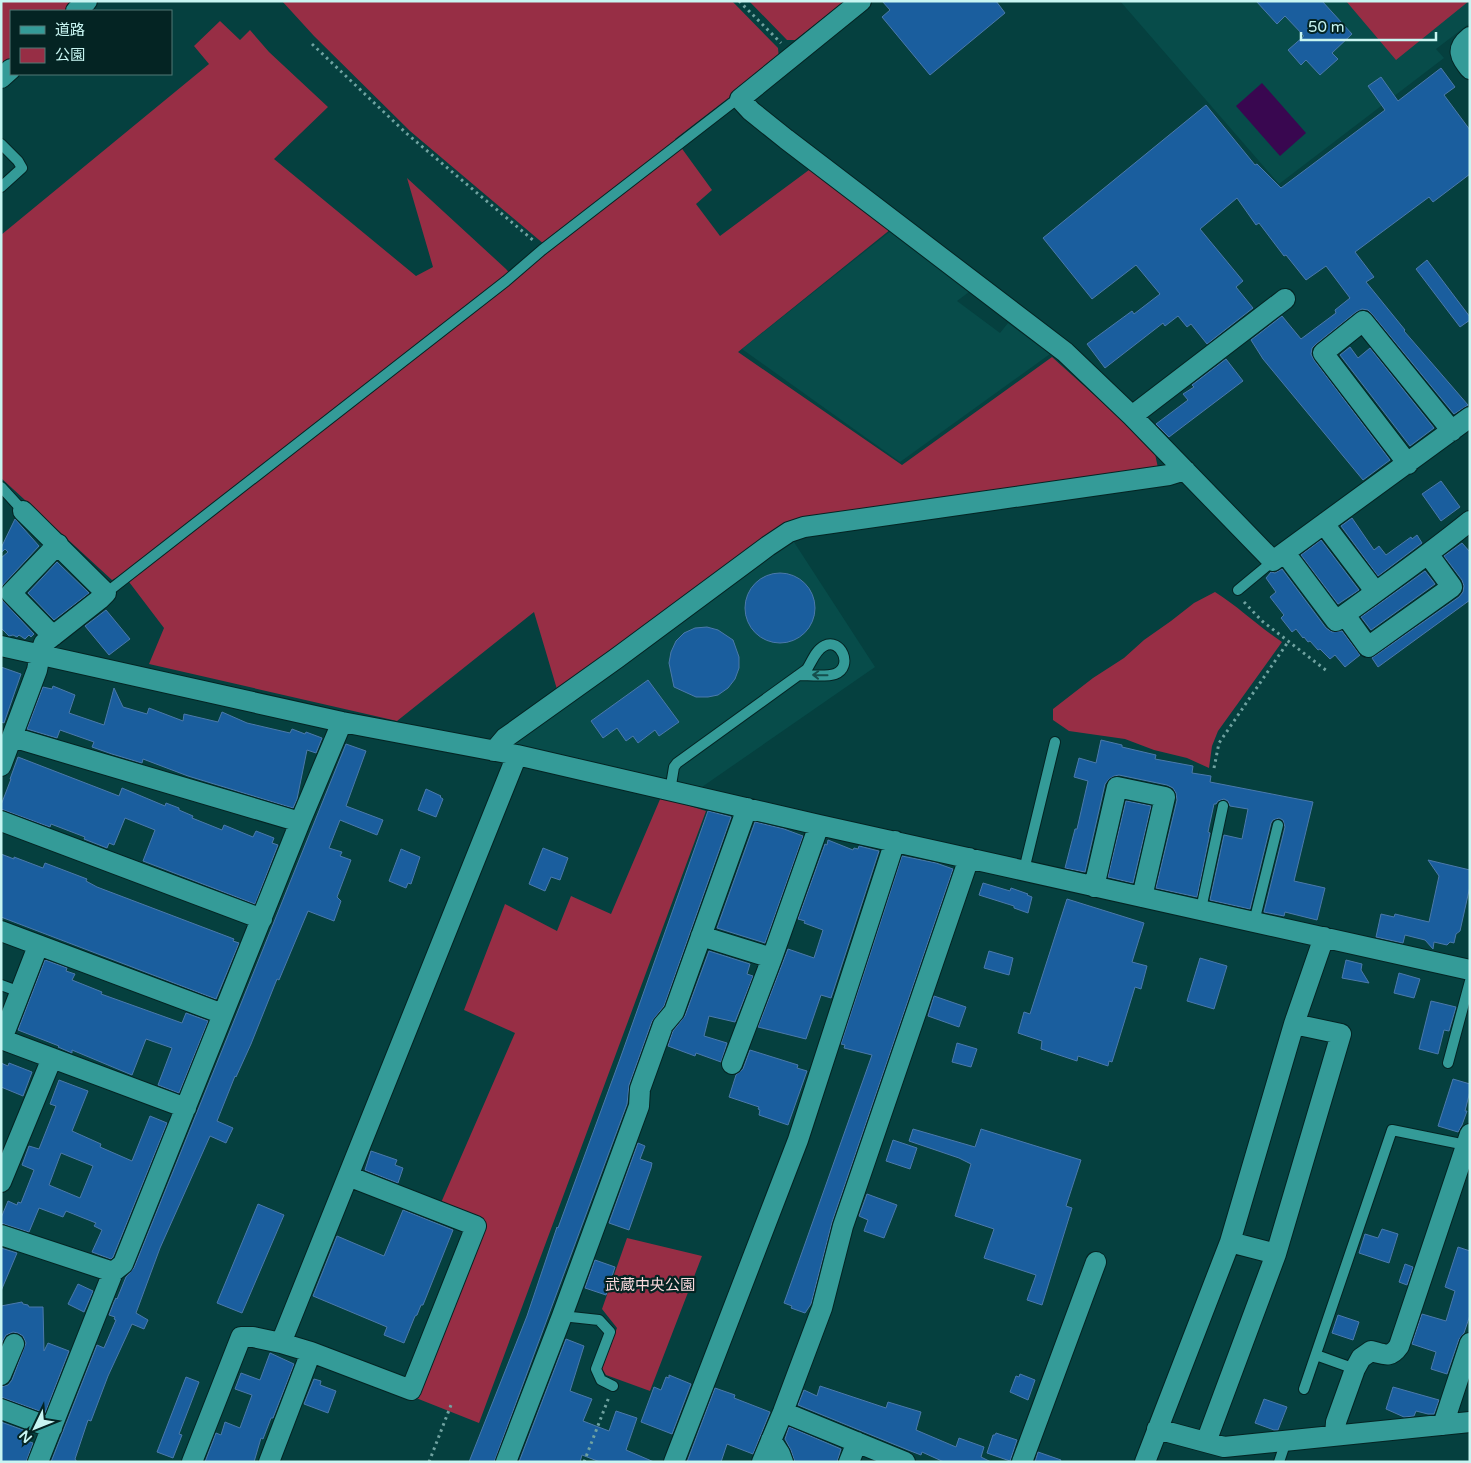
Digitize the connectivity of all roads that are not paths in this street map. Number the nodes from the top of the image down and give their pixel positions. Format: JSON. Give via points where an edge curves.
{"nodes":[{"id":1,"x":87,"y":1,"type":"edge"},
{"id":2,"x":861,"y":1,"type":"edge"},
{"id":3,"x":77,"y":10,"type":"edge"},
{"id":4,"x":1470,"y":37,"type":"edge"},
{"id":5,"x":1470,"y":69,"type":"edge"},
{"id":6,"x":740,"y":99,"type":"junction"},
{"id":7,"x":1,"y":144,"type":"edge"},
{"id":8,"x":1,"y":188,"type":"edge"},
{"id":9,"x":1285,"y":298,"type":"dead end"},
{"id":10,"x":1132,"y":416,"type":"junction"},
{"id":11,"x":1470,"y":417,"type":"edge"},
{"id":12,"x":1452,"y":431,"type":"junction"},
{"id":13,"x":1408,"y":464,"type":"junction"},
{"id":14,"x":1185,"y":470,"type":"junction"},
{"id":15,"x":1,"y":487,"type":"edge"},
{"id":16,"x":23,"y":511,"type":"joint"},
{"id":17,"x":1470,"y":521,"type":"edge"},
{"id":18,"x":1324,"y":524,"type":"junction"},
{"id":19,"x":58,"y":544,"type":"junction"},
{"id":20,"x":1428,"y":554,"type":"junction"},
{"id":21,"x":1279,"y":557,"type":"junction"},
{"id":22,"x":1238,"y":590,"type":"road end"},
{"id":23,"x":1375,"y":591,"type":"junction"},
{"id":24,"x":106,"y":593,"type":"junction"},
{"id":25,"x":1345,"y":614,"type":"junction"},
{"id":26,"x":53,"y":636,"type":"junction"},
{"id":27,"x":1,"y":646,"type":"edge"},
{"id":28,"x":40,"y":654,"type":"junction"},
{"id":29,"x":799,"y":675,"type":"dead end"},
{"id":30,"x":342,"y":722,"type":"junction"},
{"id":31,"x":12,"y":737,"type":"junction"},
{"id":32,"x":1055,"y":742,"type":"dead end"},
{"id":33,"x":494,"y":751,"type":"junction"},
{"id":34,"x":517,"y":755,"type":"junction"},
{"id":35,"x":1,"y":766,"type":"edge"},
{"id":36,"x":670,"y":791,"type":"junction"},
{"id":37,"x":1223,"y":806,"type":"dead end"},
{"id":38,"x":747,"y":808,"type":"junction"},
{"id":39,"x":1,"y":821,"type":"edge"},
{"id":40,"x":300,"y":822,"type":"junction"},
{"id":41,"x":819,"y":825,"type":"junction"},
{"id":42,"x":1278,"y":825,"type":"dead end"},
{"id":43,"x":895,"y":841,"type":"junction"},
{"id":44,"x":969,"y":858,"type":"junction"},
{"id":45,"x":1024,"y":870,"type":"junction"},
{"id":46,"x":1094,"y":887,"type":"junction"},
{"id":47,"x":1142,"y":898,"type":"junction"},
{"id":48,"x":1201,"y":909,"type":"junction"},
{"id":49,"x":262,"y":919,"type":"junction"},
{"id":50,"x":1254,"y":922,"type":"junction"},
{"id":51,"x":1,"y":931,"type":"edge"},
{"id":52,"x":701,"y":936,"type":"junction"},
{"id":53,"x":1324,"y":937,"type":"junction"},
{"id":54,"x":38,"y":946,"type":"junction"},
{"id":55,"x":772,"y":958,"type":"junction"},
{"id":56,"x":1470,"y":970,"type":"edge"},
{"id":57,"x":1470,"y":981,"type":"edge"},
{"id":58,"x":1,"y":985,"type":"edge"},
{"id":59,"x":20,"y":992,"type":"junction"},
{"id":60,"x":223,"y":1014,"type":"junction"},
{"id":61,"x":1294,"y":1024,"type":"junction"},
{"id":62,"x":2,"y":1039,"type":"edge"},
{"id":63,"x":52,"y":1058,"type":"junction"},
{"id":64,"x":732,"y":1064,"type":"dead end"},
{"id":65,"x":1448,"y":1064,"type":"dead end"},
{"id":66,"x":186,"y":1108,"type":"junction"},
{"id":67,"x":1468,"y":1140,"type":"edge"},
{"id":68,"x":348,"y":1176,"type":"junction"},
{"id":69,"x":1,"y":1182,"type":"edge"},
{"id":70,"x":1,"y":1235,"type":"edge"},
{"id":71,"x":1230,"y":1242,"type":"junction"},
{"id":72,"x":1276,"y":1254,"type":"junction"},
{"id":73,"x":1096,"y":1262,"type":"dead end"},
{"id":74,"x":113,"y":1272,"type":"junction"},
{"id":75,"x":562,"y":1316,"type":"junction"},
{"id":76,"x":281,"y":1343,"type":"junction"},
{"id":77,"x":1470,"y":1343,"type":"edge"},
{"id":78,"x":14,"y":1344,"type":"dead end"},
{"id":79,"x":311,"y":1352,"type":"junction"},
{"id":80,"x":1316,"y":1355,"type":"junction"},
{"id":81,"x":1355,"y":1369,"type":"junction"},
{"id":82,"x":1,"y":1375,"type":"edge"},
{"id":83,"x":613,"y":1386,"type":"road end"},
{"id":84,"x":1304,"y":1389,"type":"dead end"},
{"id":85,"x":1,"y":1409,"type":"edge"},
{"id":86,"x":783,"y":1412,"type":"junction"},
{"id":87,"x":1470,"y":1422,"type":"edge"},
{"id":88,"x":1443,"y":1425,"type":"junction"},
{"id":89,"x":52,"y":1428,"type":"junction"},
{"id":90,"x":1157,"y":1429,"type":"junction"},
{"id":91,"x":1335,"y":1436,"type":"junction"},
{"id":92,"x":771,"y":1440,"type":"junction"},
{"id":93,"x":1286,"y":1441,"type":"junction"},
{"id":94,"x":857,"y":1442,"type":"junction"},
{"id":95,"x":1206,"y":1442,"type":"junction"},
{"id":96,"x":38,"y":1462,"type":"edge"},
{"id":97,"x":192,"y":1462,"type":"edge"},
{"id":98,"x":269,"y":1462,"type":"edge"},
{"id":99,"x":506,"y":1462,"type":"edge"},
{"id":100,"x":674,"y":1462,"type":"edge"},
{"id":101,"x":762,"y":1462,"type":"edge"},
{"id":102,"x":783,"y":1462,"type":"edge"},
{"id":103,"x":849,"y":1462,"type":"edge"},
{"id":104,"x":905,"y":1462,"type":"edge"},
{"id":105,"x":1022,"y":1462,"type":"edge"},
{"id":106,"x":1145,"y":1462,"type":"edge"},
{"id":107,"x":1279,"y":1462,"type":"edge"}],
"edges":[{"from":1,"to":3,"type":"street"},
{"from":2,"to":6,"type":"street"},
{"from":4,"to":5,"type":"street","via":[[1460,48],[1461,56]]},
{"from":6,"to":10,"type":"street","via":[[786,139],[1065,352]]},
{"from":6,"to":24,"type":"lane","via":[[542,250]]},
{"from":7,"to":8,"type":"lane","via":[[22,168]]},
{"from":9,"to":10,"type":"street"},
{"from":10,"to":14,"type":"street"},
{"from":11,"to":12,"type":"street"},
{"from":12,"to":13,"type":"street"},
{"from":12,"to":13,"type":"street","via":[[1363,321],[1323,354]]},
{"from":13,"to":18,"type":"street"},
{"from":14,"to":21,"type":"street"},
{"from":14,"to":33,"type":"street","via":[[1169,475],[804,527],[789,532],[505,738]]},
{"from":15,"to":16,"type":"lane"},
{"from":16,"to":19,"type":"street"},
{"from":17,"to":20,"type":"street"},
{"from":18,"to":21,"type":"street"},
{"from":18,"to":23,"type":"street"},
{"from":19,"to":24,"type":"street"},
{"from":19,"to":26,"type":"street","via":[[11,593]]},
{"from":20,"to":23,"type":"street"},
{"from":20,"to":25,"type":"street","via":[[1452,587],[1368,647]]},
{"from":21,"to":22,"type":"lane"},
{"from":21,"to":25,"type":"street","via":[[1336,621]]},
{"from":23,"to":25,"type":"street"},
{"from":24,"to":26,"type":"street"},
{"from":26,"to":28,"type":"street","via":[[44,643]]},
{"from":27,"to":28,"type":"street"},
{"from":28,"to":30,"type":"street"},
{"from":28,"to":31,"type":"street"},
{"from":29,"to":36,"type":"lane","via":[[677,763]]},
{"from":30,"to":33,"type":"street"},
{"from":30,"to":40,"type":"street"},
{"from":31,"to":35,"type":"street"},
{"from":31,"to":40,"type":"street"},
{"from":32,"to":45,"type":"lane"},
{"from":33,"to":34,"type":"street"},
{"from":34,"to":36,"type":"street"},
{"from":34,"to":68,"type":"street"},
{"from":36,"to":38,"type":"street"},
{"from":37,"to":48,"type":"lane"},
{"from":38,"to":41,"type":"street"},
{"from":38,"to":52,"type":"street"},
{"from":39,"to":49,"type":"street"},
{"from":40,"to":49,"type":"street"},
{"from":41,"to":43,"type":"street"},
{"from":41,"to":55,"type":"street"},
{"from":42,"to":50,"type":"lane"},
{"from":43,"to":44,"type":"street"},
{"from":43,"to":100,"type":"street","via":[[798,1140]]},
{"from":44,"to":45,"type":"street"},
{"from":44,"to":86,"type":"street","via":[[843,1226],[822,1308]]},
{"from":45,"to":46,"type":"street"},
{"from":46,"to":47,"type":"street"},
{"from":46,"to":47,"type":"street","via":[[1117,787],[1165,797]]},
{"from":47,"to":48,"type":"street"},
{"from":48,"to":50,"type":"street"},
{"from":49,"to":60,"type":"street"},
{"from":50,"to":53,"type":"street"},
{"from":51,"to":54,"type":"street"},
{"from":52,"to":55,"type":"street"},
{"from":52,"to":75,"type":"street","via":[[674,1012],[660,1034],[640,1089],[639,1106]]},
{"from":53,"to":56,"type":"street"},
{"from":53,"to":61,"type":"street"},
{"from":54,"to":59,"type":"street"},
{"from":54,"to":60,"type":"street"},
{"from":55,"to":64,"type":"street"},
{"from":57,"to":65,"type":"lane"},
{"from":58,"to":59,"type":"lane"},
{"from":59,"to":62,"type":"street"},
{"from":60,"to":66,"type":"street"},
{"from":61,"to":71,"type":"street"},
{"from":61,"to":72,"type":"street","via":[[1341,1034]]},
{"from":62,"to":63,"type":"street"},
{"from":63,"to":66,"type":"street"},
{"from":63,"to":69,"type":"street"},
{"from":66,"to":74,"type":"street","via":[[123,1264]]},
{"from":67,"to":80,"type":"lane","via":[[1392,1130]]},
{"from":67,"to":81,"type":"street","via":[[1399,1346],[1388,1355],[1371,1351],[1361,1358]]},
{"from":68,"to":76,"type":"street"},
{"from":68,"to":79,"type":"street","via":[[476,1226],[411,1390]]},
{"from":70,"to":74,"type":"street"},
{"from":71,"to":72,"type":"street"},
{"from":71,"to":90,"type":"street"},
{"from":72,"to":95,"type":"street"},
{"from":73,"to":105,"type":"street"},
{"from":74,"to":89,"type":"street"},
{"from":75,"to":83,"type":"lane","via":[[599,1320],[610,1332],[596,1369],[601,1380]]},
{"from":75,"to":99,"type":"street"},
{"from":76,"to":79,"type":"street"},
{"from":76,"to":97,"type":"street","via":[[241,1337]]},
{"from":77,"to":88,"type":"street"},
{"from":78,"to":82,"type":"street"},
{"from":79,"to":98,"type":"street"},
{"from":80,"to":81,"type":"lane"},
{"from":80,"to":84,"type":"lane"},
{"from":81,"to":91,"type":"street","via":[[1336,1422]]},
{"from":85,"to":89,"type":"street"},
{"from":86,"to":92,"type":"street"},
{"from":86,"to":94,"type":"street"},
{"from":87,"to":88,"type":"street"},
{"from":88,"to":91,"type":"street"},
{"from":89,"to":96,"type":"street"},
{"from":90,"to":95,"type":"street"},
{"from":90,"to":106,"type":"street"},
{"from":91,"to":93,"type":"street"},
{"from":92,"to":101,"type":"street"},
{"from":92,"to":102,"type":"street"},
{"from":93,"to":95,"type":"street","via":[[1224,1447]]},
{"from":93,"to":107,"type":"lane"},
{"from":94,"to":103,"type":"street"},
{"from":94,"to":104,"type":"street"}]}
